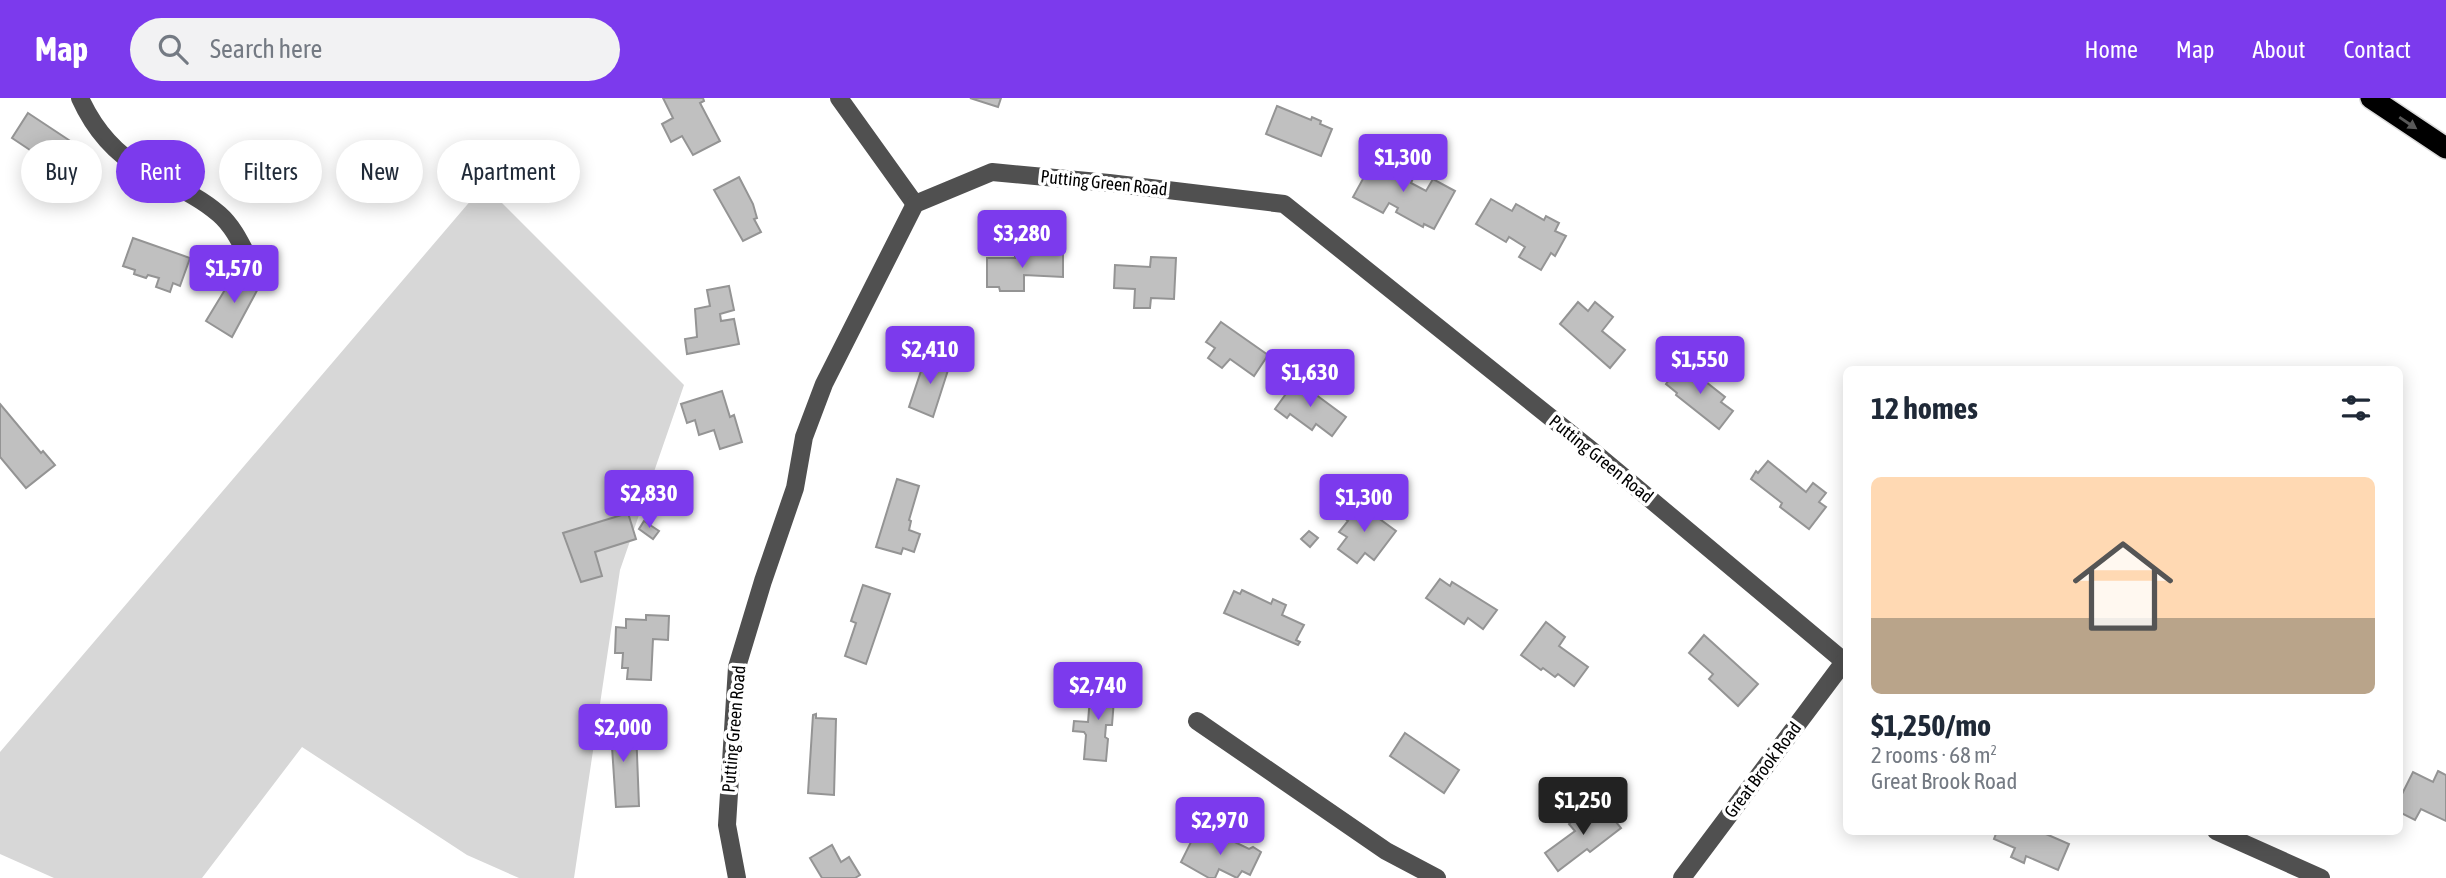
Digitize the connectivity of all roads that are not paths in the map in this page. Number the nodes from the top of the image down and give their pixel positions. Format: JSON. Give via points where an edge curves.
{"nodes":[{"id":1,"x":80,"y":98,"type":"edge"},
{"id":2,"x":839,"y":98,"type":"edge"},
{"id":3,"x":2371,"y":98,"type":"edge"},
{"id":4,"x":2446,"y":148,"type":"edge"},
{"id":5,"x":915,"y":204,"type":"junction"},
{"id":6,"x":251,"y":263,"type":"dead end"},
{"id":7,"x":1843,"y":660,"type":"edge"},
{"id":8,"x":1843,"y":665,"type":"edge"},
{"id":9,"x":1197,"y":721,"type":"dead end"},
{"id":10,"x":2224,"y":835,"type":"edge"},
{"id":11,"x":2310,"y":876,"type":"edge"},
{"id":12,"x":737,"y":878,"type":"edge"},
{"id":13,"x":1437,"y":878,"type":"edge"},
{"id":14,"x":1682,"y":878,"type":"edge"}],
"edges":[{"from":1,"to":6,"type":"street","via":[[107,142],[123,156],[219,214]]},
{"from":2,"to":5,"type":"street"},
{"from":3,"to":4,"type":"highway","one_way":true},
{"from":5,"to":7,"type":"street","name":"Putting Green Road","via":[[992,172],[1284,204]]},
{"from":5,"to":12,"type":"street","name":"Putting Green Road","via":[[824,384],[804,436],[795,488],[737,667],[727,825]]},
{"from":8,"to":14,"type":"street","name":"Great Brook Road"},
{"from":9,"to":13,"type":"street","via":[[1386,851]]},
{"from":10,"to":11,"type":"street"}]}
